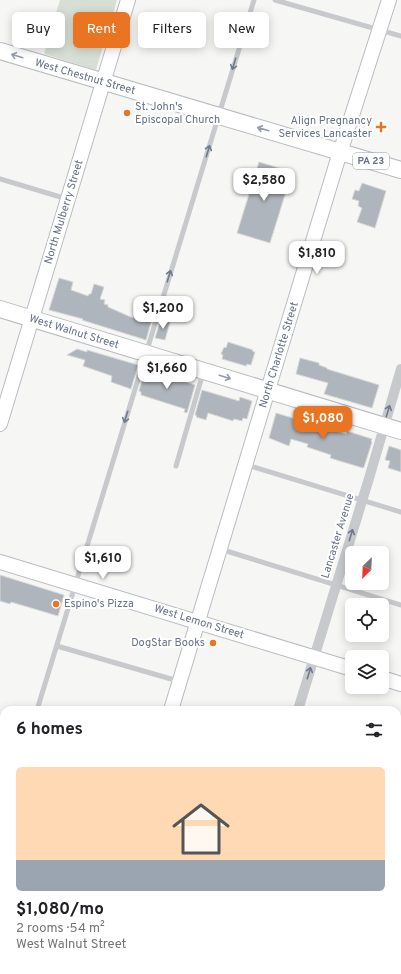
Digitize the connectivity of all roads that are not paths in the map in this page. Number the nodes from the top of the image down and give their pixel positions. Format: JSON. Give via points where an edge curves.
{"nodes":[{"id":1,"x":128,"y":0,"type":"edge"},
{"id":2,"x":254,"y":0,"type":"edge"},
{"id":3,"x":275,"y":0,"type":"edge"},
{"id":4,"x":389,"y":0,"type":"edge"},
{"id":5,"x":380,"y":30,"type":"junction"},
{"id":6,"x":401,"y":36,"type":"edge"},
{"id":7,"x":0,"y":51,"type":"edge"},
{"id":8,"x":104,"y":82,"type":"junction"},
{"id":9,"x":219,"y":116,"type":"junction"},
{"id":10,"x":340,"y":152,"type":"junction"},
{"id":11,"x":401,"y":170,"type":"edge"},
{"id":12,"x":0,"y":179,"type":"edge"},
{"id":13,"x":68,"y":199,"type":"junction"},
{"id":14,"x":0,"y":309,"type":"edge"},
{"id":15,"x":32,"y":319,"type":"junction"},
{"id":16,"x":146,"y":353,"type":"junction"},
{"id":17,"x":401,"y":369,"type":"edge"},
{"id":18,"x":204,"y":370,"type":"junction"},
{"id":19,"x":268,"y":390,"type":"junction"},
{"id":20,"x":0,"y":424,"type":"edge"},
{"id":21,"x":384,"y":425,"type":"junction"},
{"id":22,"x":401,"y":430,"type":"edge"},
{"id":23,"x":246,"y":465,"type":"junction"},
{"id":24,"x":176,"y":466,"type":"dead end"},
{"id":25,"x":362,"y":500,"type":"junction"},
{"id":26,"x":401,"y":512,"type":"edge"},
{"id":27,"x":220,"y":549,"type":"junction"},
{"id":28,"x":0,"y":562,"type":"edge"},
{"id":29,"x":76,"y":585,"type":"junction"},
{"id":30,"x":336,"y":585,"type":"junction"},
{"id":31,"x":401,"y":605,"type":"edge"},
{"id":32,"x":197,"y":622,"type":"junction"},
{"id":33,"x":57,"y":646,"type":"junction"},
{"id":34,"x":314,"y":658,"type":"junction"},
{"id":35,"x":345,"y":667,"type":"edge"},
{"id":36,"x":389,"y":680,"type":"edge"},
{"id":37,"x":179,"y":681,"type":"junction"},
{"id":38,"x":401,"y":684,"type":"edge"},
{"id":39,"x":38,"y":706,"type":"edge"},
{"id":40,"x":172,"y":706,"type":"edge"},
{"id":41,"x":299,"y":706,"type":"edge"}],
"edges":[{"from":1,"to":8,"type":"street","name":"North Mulberry Street"},
{"from":2,"to":9,"type":"lane","one_way":true},
{"from":3,"to":5,"type":"lane"},
{"from":4,"to":5,"type":"street","name":"North Charlotte Street"},
{"from":5,"to":6,"type":"lane"},
{"from":5,"to":10,"type":"street","name":"North Charlotte Street"},
{"from":8,"to":7,"type":"main road","name":"West Chestnut Street","number":"PA 23","one_way":true},
{"from":8,"to":9,"type":"main road","name":"West Chestnut Street","number":"PA 23"},
{"from":8,"to":13,"type":"street","name":"North Mulberry Street"},
{"from":10,"to":9,"type":"main road","name":"West Chestnut Street","number":"PA 23","one_way":true},
{"from":16,"to":9,"type":"lane","one_way":true},
{"from":10,"to":11,"type":"main road","name":"West Chestnut Street","number":"PA 23"},
{"from":10,"to":19,"type":"street","name":"North Charlotte Street"},
{"from":12,"to":13,"type":"lane"},
{"from":13,"to":15,"type":"street","name":"North Mulberry Street"},
{"from":14,"to":15,"type":"main road","name":"West Walnut Street"},
{"from":15,"to":16,"type":"main road","name":"West Walnut Street"},
{"from":15,"to":20,"type":"street","name":"North Mulberry Street"},
{"from":16,"to":18,"type":"main road","name":"West Walnut Street"},
{"from":16,"to":29,"type":"lane","one_way":true},
{"from":21,"to":17,"type":"street","name":"Lancaster Avenue","one_way":true},
{"from":18,"to":19,"type":"main road","name":"West Walnut Street","one_way":true},
{"from":18,"to":24,"type":"lane"},
{"from":19,"to":21,"type":"main road","name":"West Walnut Street"},
{"from":19,"to":23,"type":"street","name":"North Charlotte Street"},
{"from":21,"to":22,"type":"main road","name":"West Walnut Street"},
{"from":21,"to":25,"type":"street","name":"Lancaster Avenue"},
{"from":23,"to":25,"type":"lane"},
{"from":23,"to":27,"type":"street","name":"North Charlotte Street"},
{"from":25,"to":26,"type":"lane"},
{"from":30,"to":25,"type":"street","name":"Lancaster Avenue","one_way":true},
{"from":27,"to":30,"type":"lane"},
{"from":27,"to":32,"type":"street","name":"North Charlotte Street"},
{"from":28,"to":29,"type":"street","name":"West Lemon Street"},
{"from":29,"to":32,"type":"street","name":"West Lemon Street"},
{"from":29,"to":33,"type":"lane"},
{"from":30,"to":31,"type":"lane"},
{"from":30,"to":34,"type":"street","name":"Lancaster Avenue"},
{"from":32,"to":34,"type":"street","name":"West Lemon Street"},
{"from":32,"to":37,"type":"street","name":"North Charlotte Street"},
{"from":33,"to":37,"type":"lane"},
{"from":33,"to":39,"type":"lane"},
{"from":34,"to":35,"type":"street","name":"West Lemon Street"},
{"from":41,"to":34,"type":"street","name":"Lancaster Avenue","one_way":true},
{"from":36,"to":38,"type":"street"},
{"from":37,"to":40,"type":"street","name":"North Charlotte Street"}]}
